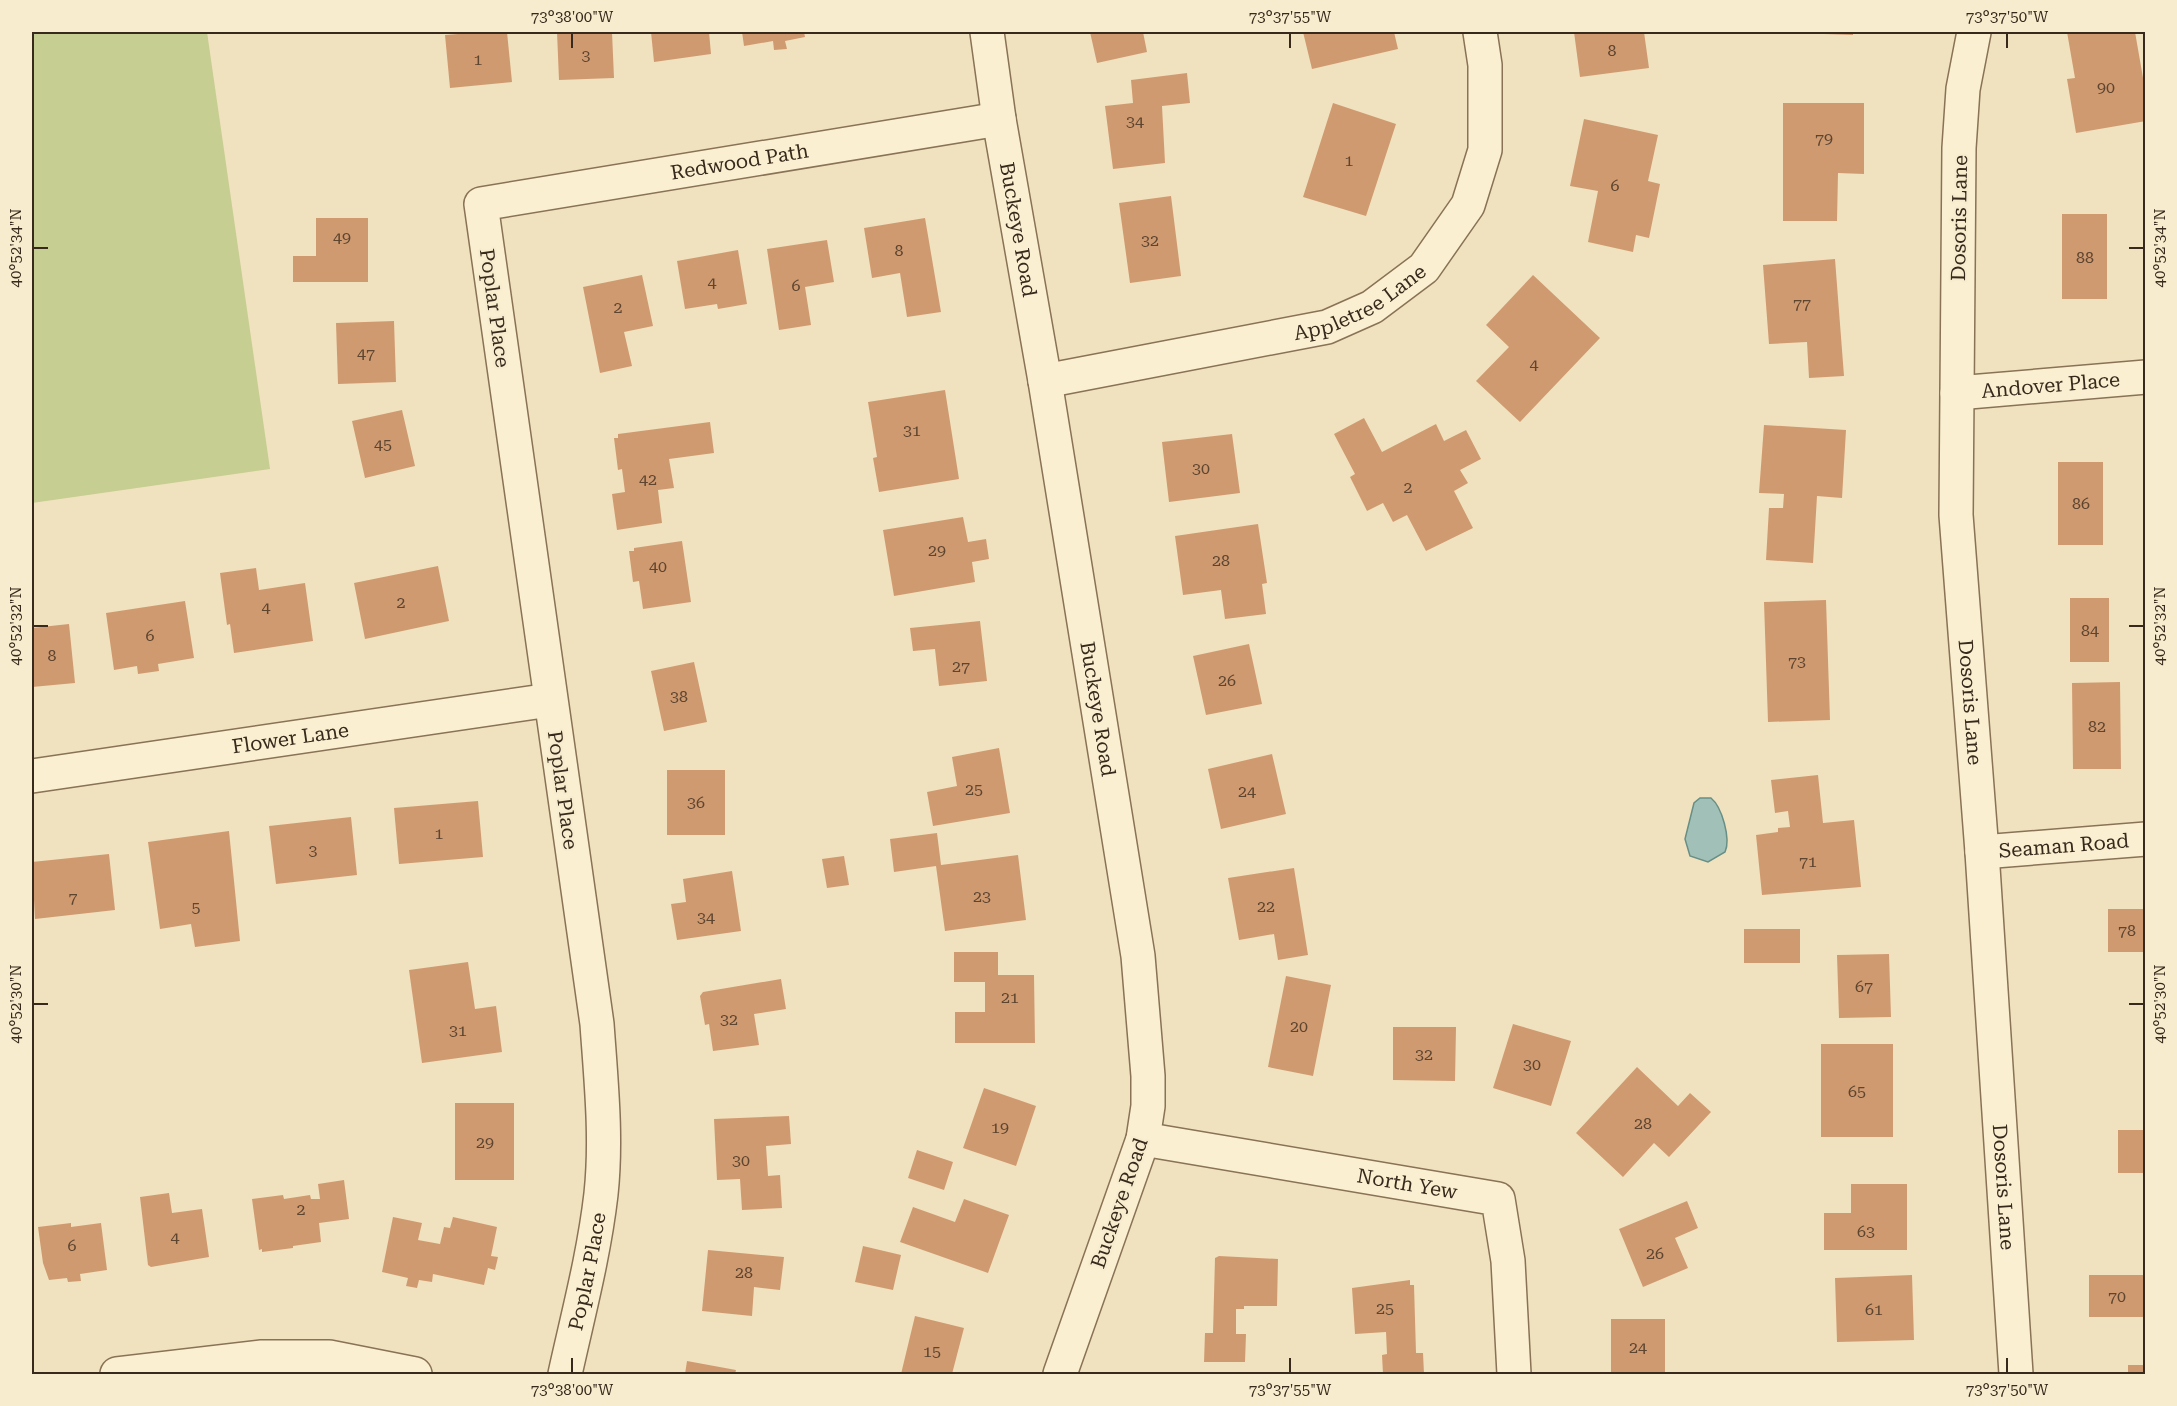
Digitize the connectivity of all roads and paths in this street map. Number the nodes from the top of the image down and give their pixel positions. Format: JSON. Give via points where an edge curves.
{"nodes":[{"id":1,"x":987,"y":32,"type":"edge"},
{"id":2,"x":1480,"y":32,"type":"edge"},
{"id":3,"x":1974,"y":32,"type":"edge"},
{"id":4,"x":999,"y":119,"type":"junction"},
{"id":5,"x":481,"y":204,"type":"joint"},
{"id":6,"x":2145,"y":377,"type":"edge"},
{"id":7,"x":1045,"y":381,"type":"junction"},
{"id":8,"x":1957,"y":393,"type":"junction"},
{"id":9,"x":550,"y":700,"type":"junction"},
{"id":10,"x":32,"y":776,"type":"edge"},
{"id":11,"x":2145,"y":839,"type":"edge"},
{"id":12,"x":1982,"y":852,"type":"junction"},
{"id":13,"x":1143,"y":1139,"type":"junction"},
{"id":14,"x":117,"y":1374,"type":"edge"},
{"id":15,"x":415,"y":1374,"type":"edge"},
{"id":16,"x":565,"y":1374,"type":"edge"},
{"id":17,"x":1059,"y":1374,"type":"edge"},
{"id":18,"x":1514,"y":1374,"type":"edge"},
{"id":19,"x":2016,"y":1374,"type":"edge"}],
"edges":[{"from":1,"to":4,"type":"street","name":"Buckeye Road"},
{"from":2,"to":7,"type":"street","name":"Appletree Lane","via":[[1485,65],[1485,150],[1468,205],[1424,268],[1372,307],[1327,327]]},
{"from":3,"to":8,"type":"street","name":"Dosoris Lane","via":[[1963,89],[1959,148]]},
{"from":4,"to":5,"type":"street","name":"Redwood Path"},
{"from":4,"to":7,"type":"street","name":"Buckeye Road"},
{"from":5,"to":9,"type":"street","name":"Poplar Place"},
{"from":6,"to":8,"type":"street","name":"Andover Place"},
{"from":7,"to":13,"type":"street","name":"Buckeye Road","via":[[1138,956],[1148,1076]]},
{"from":8,"to":12,"type":"street","name":"Dosoris Lane","via":[[1956,515]]},
{"from":9,"to":10,"type":"street","name":"Flower Lane"},
{"from":9,"to":16,"type":"street","name":"Poplar Place","via":[[597,1024],[604,1140],[591,1256]]},
{"from":11,"to":12,"type":"street","name":"Seaman Road"},
{"from":12,"to":19,"type":"street","name":"Dosoris Lane"},
{"from":13,"to":17,"type":"street","name":"Buckeye Road"},
{"from":13,"to":18,"type":"street","name":"North Yew","via":[[1498,1199],[1508,1261]]},
{"from":14,"to":15,"type":"street","via":[[262,1357],[329,1357]]}]}
